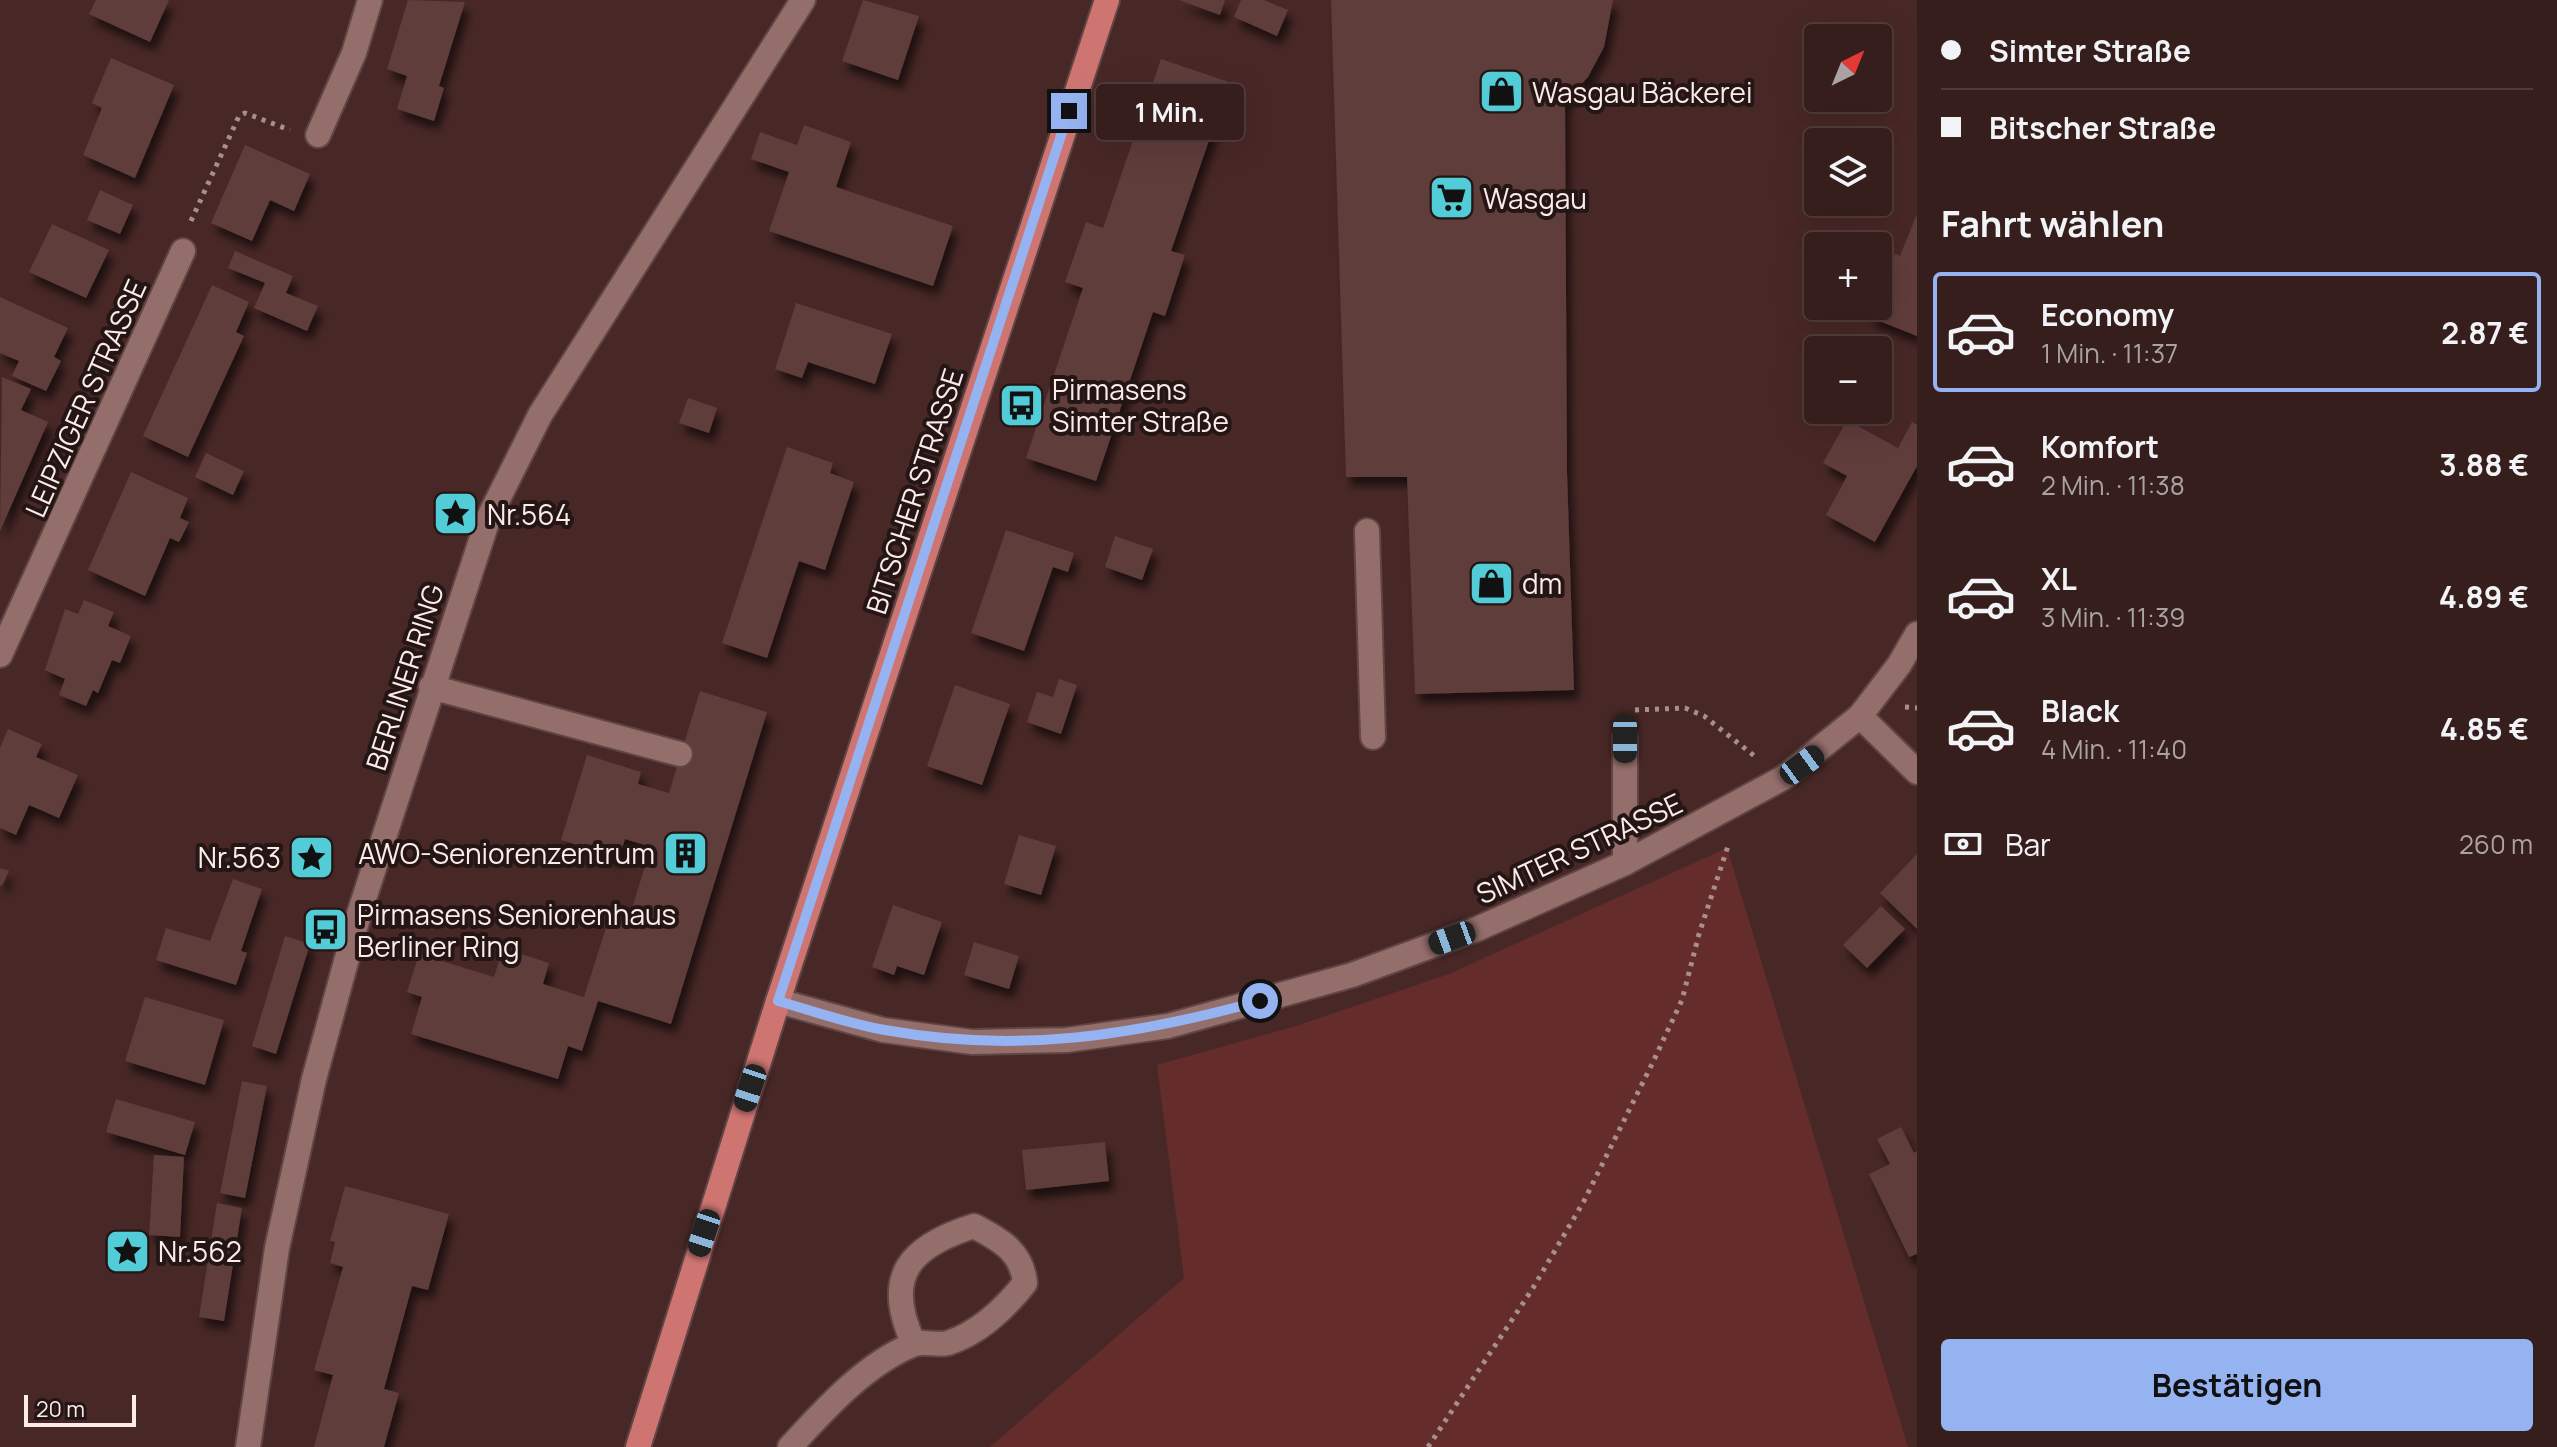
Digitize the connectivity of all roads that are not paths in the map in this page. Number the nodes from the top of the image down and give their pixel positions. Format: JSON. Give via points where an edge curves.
{"nodes":[{"id":1,"x":370,"y":0,"type":"edge"},
{"id":2,"x":803,"y":0,"type":"edge"},
{"id":3,"x":1107,"y":0,"type":"edge"},
{"id":4,"x":318,"y":135,"type":"road end"},
{"id":5,"x":183,"y":251,"type":"road end"},
{"id":6,"x":1367,"y":531,"type":"dead end"},
{"id":7,"x":1917,"y":634,"type":"edge"},
{"id":8,"x":0,"y":655,"type":"edge"},
{"id":9,"x":431,"y":687,"type":"junction"},
{"id":10,"x":1860,"y":716,"type":"junction"},
{"id":11,"x":1373,"y":737,"type":"dead end"},
{"id":12,"x":1625,"y":739,"type":"dead end"},
{"id":13,"x":680,"y":754,"type":"dead end"},
{"id":14,"x":1917,"y":772,"type":"edge"},
{"id":15,"x":1625,"y":863,"type":"junction"},
{"id":16,"x":778,"y":1001,"type":"junction"},
{"id":17,"x":914,"y":1344,"type":"junction"},
{"id":18,"x":248,"y":1447,"type":"edge"},
{"id":19,"x":638,"y":1447,"type":"edge"},
{"id":20,"x":790,"y":1447,"type":"edge"}],
"edges":[{"from":1,"to":4,"type":"street","via":[[354,53]]},
{"from":2,"to":9,"type":"street","name":"BERLINER RING","via":[[540,415],[488,519]]},
{"from":3,"to":16,"type":"main road","name":"BITSCHER STRASSE"},
{"from":5,"to":8,"type":"street","name":"LEIPZIGER STRASSE"},
{"from":6,"to":11,"type":"street"},
{"from":7,"to":10,"type":"street","name":"SIMTER STRASSE"},
{"from":9,"to":13,"type":"street"},
{"from":9,"to":18,"type":"street","name":"BERLINER RING","via":[[359,914],[294,1155]]},
{"from":10,"to":14,"type":"street"},
{"from":10,"to":15,"type":"street","name":"SIMTER STRASSE","via":[[1783,778]]},
{"from":12,"to":15,"type":"street"},
{"from":15,"to":16,"type":"street","name":"SIMTER STRASSE","via":[[1477,929],[1352,975],[1168,1026],[1067,1040],[972,1042],[883,1030]]},
{"from":16,"to":19,"type":"main road","name":"BITSCHER STRASSE"},
{"from":17,"to":17,"type":"street","via":[[947,1343],[1004,1309],[1025,1283],[1024,1264],[1004,1242],[974,1226],[923,1247],[908,1265],[901,1293],[903,1320]]},
{"from":17,"to":20,"type":"street","via":[[827,1406]]}]}
